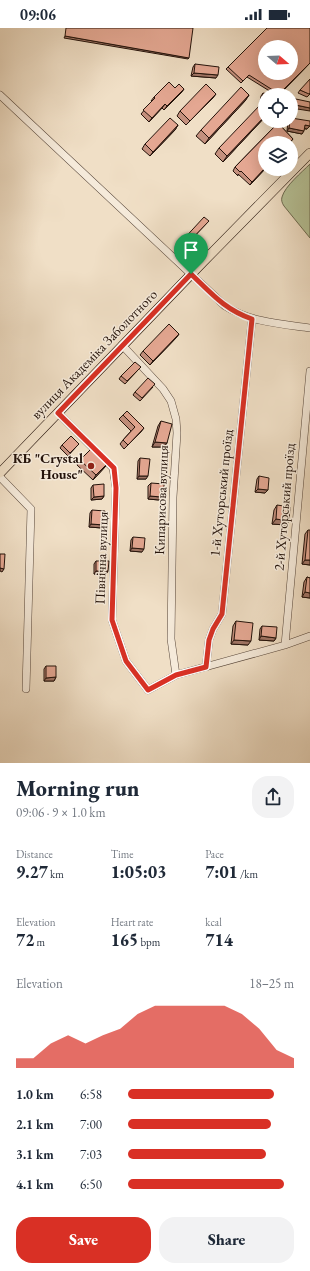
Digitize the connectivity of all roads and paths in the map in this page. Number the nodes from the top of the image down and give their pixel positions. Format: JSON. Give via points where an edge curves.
{"nodes":[{"id":1,"x":0,"y":95,"type":"edge"},
{"id":2,"x":310,"y":152,"type":"edge"},
{"id":3,"x":191,"y":274,"type":"junction"},
{"id":4,"x":252,"y":319,"type":"junction"},
{"id":5,"x":310,"y":328,"type":"edge"},
{"id":6,"x":122,"y":345,"type":"junction"},
{"id":7,"x":310,"y":371,"type":"edge"},
{"id":8,"x":58,"y":413,"type":"junction"},
{"id":9,"x":0,"y":473,"type":"edge"},
{"id":10,"x":0,"y":477,"type":"edge"},
{"id":11,"x":310,"y":636,"type":"edge"},
{"id":12,"x":285,"y":645,"type":"junction"},
{"id":13,"x":206,"y":667,"type":"junction"},
{"id":14,"x":176,"y":675,"type":"junction"},
{"id":15,"x":26,"y":689,"type":"dead end"}],
"edges":[{"from":1,"to":3,"type":"street"},
{"from":2,"to":3,"type":"main road","name":"вулиця Академіка Заболотного"},
{"from":3,"to":4,"type":"street","via":[[225,306]]},
{"from":3,"to":6,"type":"main road","name":"вулиця Академіка Заболотного"},
{"from":4,"to":5,"type":"street"},
{"from":4,"to":13,"type":"street","name":"1-й Хуторський проїзд","via":[[222,614],[209,640]]},
{"from":6,"to":8,"type":"main road","name":"вулиця Академіка Заболотного"},
{"from":6,"to":14,"type":"street","name":"Кипарисова вулиця","via":[[163,388],[171,401],[176,419],[171,639]]},
{"from":7,"to":12,"type":"street","name":"2-й Хуторський проїзд"},
{"from":8,"to":9,"type":"main road","name":"вулиця Академіка Заболотного"},
{"from":8,"to":14,"type":"street","name":"Північна вулиця","via":[[114,468],[116,488],[112,620],[126,661],[148,690]]},
{"from":10,"to":15,"type":"street","via":[[31,509]]},
{"from":11,"to":12,"type":"street","name":"Північна вулиця"},
{"from":12,"to":13,"type":"street","name":"Північна вулиця"},
{"from":13,"to":14,"type":"street","name":"Північна вулиця"}]}
